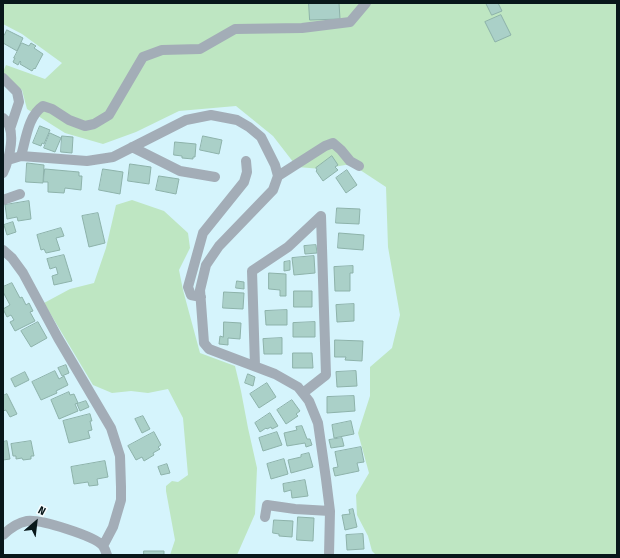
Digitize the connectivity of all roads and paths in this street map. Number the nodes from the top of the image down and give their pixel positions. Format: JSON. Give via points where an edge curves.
{"nodes":[{"id":1,"x":366,"y":3,"type":"edge"},
{"id":2,"x":3,"y":78,"type":"edge"},
{"id":3,"x":3,"y":118,"type":"edge"},
{"id":4,"x":10,"y":129,"type":"junction"},
{"id":5,"x":132,"y":147,"type":"junction"},
{"id":6,"x":21,"y":156,"type":"junction"},
{"id":7,"x":246,"y":161,"type":"dead end"},
{"id":8,"x":5,"y":166,"type":"edge"},
{"id":9,"x":359,"y":166,"type":"dead end"},
{"id":10,"x":278,"y":176,"type":"junction"},
{"id":11,"x":215,"y":178,"type":"dead end"},
{"id":12,"x":20,"y":194,"type":"dead end"},
{"id":13,"x":3,"y":200,"type":"edge"},
{"id":14,"x":3,"y":250,"type":"edge"},
{"id":15,"x":201,"y":297,"type":"junction"},
{"id":16,"x":255,"y":366,"type":"junction"},
{"id":17,"x":303,"y":393,"type":"junction"},
{"id":18,"x":330,"y":511,"type":"junction"},
{"id":19,"x":265,"y":516,"type":"dead end"},
{"id":20,"x":3,"y":535,"type":"edge"},
{"id":21,"x":105,"y":550,"type":"edge"},
{"id":22,"x":329,"y":555,"type":"edge"}],
"edges":[{"from":1,"to":6,"type":"street","via":[[350,22],[302,28],[235,29],[200,49],[162,50],[143,57],[109,115],[94,124],[85,126],[43,106],[36,110]]},
{"from":2,"to":4,"type":"street","via":[[17,92],[19,102]]},
{"from":3,"to":4,"type":"street"},
{"from":4,"to":8,"type":"street","via":[[11,137]]},
{"from":5,"to":6,"type":"street","via":[[113,157],[87,161]]},
{"from":5,"to":10,"type":"street","via":[[186,120],[211,115],[226,117],[245,124],[261,137]]},
{"from":5,"to":11,"type":"street","via":[[180,171]]},
{"from":6,"to":8,"type":"street"},
{"from":7,"to":15,"type":"street","via":[[247,172],[244,182],[203,234],[188,287],[191,295]]},
{"from":9,"to":10,"type":"street","via":[[333,144],[325,146]]},
{"from":10,"to":15,"type":"street","via":[[273,190],[219,246],[206,265],[200,290]]},
{"from":12,"to":13,"type":"street"},
{"from":14,"to":21,"type":"street","via":[[23,273],[111,428],[120,456],[122,487],[121,500]]},
{"from":15,"to":16,"type":"street","via":[[204,343],[208,348]]},
{"from":16,"to":17,"type":"street","via":[[276,374],[298,387]]},
{"from":16,"to":17,"type":"street","via":[[252,271],[288,247],[321,216],[326,375]]},
{"from":17,"to":18,"type":"street","via":[[318,423]]},
{"from":18,"to":19,"type":"street","via":[[267,505]]},
{"from":18,"to":22,"type":"street"},
{"from":20,"to":21,"type":"street","via":[[21,523],[43,522],[79,533]]}]}
